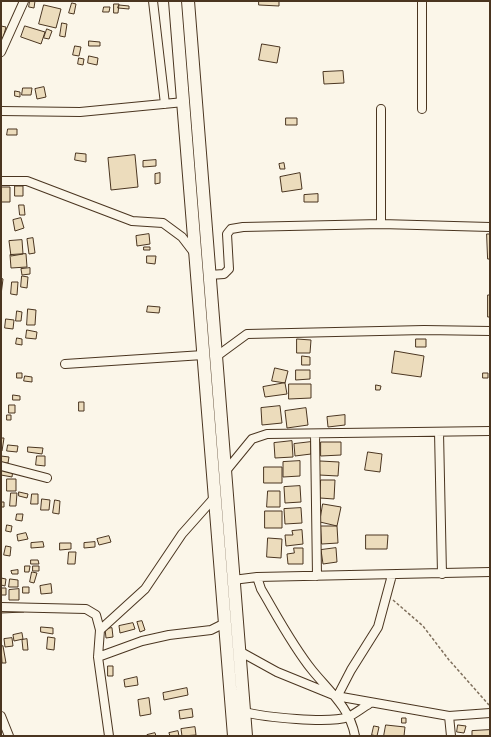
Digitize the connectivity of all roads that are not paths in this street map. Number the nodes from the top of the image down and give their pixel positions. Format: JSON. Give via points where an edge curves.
{"nodes":[{"id":1,"x":24,"y":1,"type":"edge"},
{"id":2,"x":154,"y":1,"type":"edge"},
{"id":3,"x":176,"y":1,"type":"edge"},
{"id":4,"x":188,"y":1,"type":"edge"},
{"id":5,"x":422,"y":1,"type":"edge"},
{"id":6,"x":1,"y":52,"type":"edge"},
{"id":7,"x":184,"y":102,"type":"junction"},
{"id":8,"x":165,"y":104,"type":"junction"},
{"id":9,"x":381,"y":109,"type":"dead end"},
{"id":10,"x":422,"y":109,"type":"dead end"},
{"id":11,"x":1,"y":111,"type":"edge"},
{"id":12,"x":1,"y":182,"type":"edge"},
{"id":13,"x":381,"y":224,"type":"junction"},
{"id":14,"x":490,"y":227,"type":"edge"},
{"id":15,"x":195,"y":254,"type":"junction"},
{"id":16,"x":209,"y":275,"type":"junction"},
{"id":17,"x":490,"y":331,"type":"edge"},
{"id":18,"x":203,"y":355,"type":"junction"},
{"id":19,"x":217,"y":356,"type":"junction"},
{"id":20,"x":65,"y":364,"type":"dead end"},
{"id":21,"x":490,"y":431,"type":"edge"},
{"id":22,"x":439,"y":432,"type":"junction"},
{"id":23,"x":315,"y":434,"type":"junction"},
{"id":24,"x":1,"y":466,"type":"edge"},
{"id":25,"x":225,"y":472,"type":"junction"},
{"id":26,"x":47,"y":478,"type":"dead end"},
{"id":27,"x":214,"y":498,"type":"junction"},
{"id":28,"x":490,"y":572,"type":"edge"},
{"id":29,"x":442,"y":574,"type":"junction"},
{"id":30,"x":392,"y":575,"type":"junction"},
{"id":31,"x":317,"y":576,"type":"junction"},
{"id":32,"x":256,"y":577,"type":"junction"},
{"id":33,"x":233,"y":580,"type":"junction"},
{"id":34,"x":1,"y":607,"type":"edge"},
{"id":35,"x":225,"y":623,"type":"junction"},
{"id":36,"x":100,"y":630,"type":"junction"},
{"id":37,"x":239,"y":651,"type":"junction"},
{"id":38,"x":98,"y":657,"type":"junction"},
{"id":39,"x":337,"y":697,"type":"junction"},
{"id":40,"x":369,"y":704,"type":"junction"},
{"id":41,"x":244,"y":712,"type":"junction"},
{"id":42,"x":490,"y":713,"type":"edge"},
{"id":43,"x":1,"y":716,"type":"edge"},
{"id":44,"x":349,"y":716,"type":"junction"},
{"id":45,"x":449,"y":716,"type":"junction"},
{"id":46,"x":9,"y":736,"type":"edge"},
{"id":47,"x":108,"y":736,"type":"edge"},
{"id":48,"x":234,"y":736,"type":"edge"},
{"id":49,"x":246,"y":736,"type":"edge"},
{"id":50,"x":355,"y":736,"type":"edge"},
{"id":51,"x":451,"y":736,"type":"edge"}],
"edges":[{"from":1,"to":6,"type":"street"},
{"from":2,"to":8,"type":"street"},
{"from":3,"to":7,"type":"main road"},
{"from":4,"to":16,"type":"main road"},
{"from":5,"to":10,"type":"street"},
{"from":7,"to":8,"type":"street"},
{"from":7,"to":15,"type":"main road"},
{"from":8,"to":11,"type":"street","via":[[80,112]]},
{"from":9,"to":13,"type":"street"},
{"from":12,"to":15,"type":"street","via":[[27,181],[132,221],[163,223],[182,237]]},
{"from":13,"to":14,"type":"street"},
{"from":13,"to":16,"type":"street","via":[[231,229],[227,234],[229,269],[224,274]]},
{"from":15,"to":18,"type":"main road"},
{"from":16,"to":19,"type":"main road"},
{"from":17,"to":19,"type":"street","via":[[247,334]]},
{"from":18,"to":20,"type":"street"},
{"from":18,"to":27,"type":"main road"},
{"from":19,"to":25,"type":"main road"},
{"from":21,"to":22,"type":"street"},
{"from":22,"to":23,"type":"street"},
{"from":22,"to":29,"type":"street"},
{"from":23,"to":25,"type":"street","via":[[267,434],[252,439]]},
{"from":23,"to":31,"type":"street"},
{"from":24,"to":26,"type":"street"},
{"from":25,"to":33,"type":"main road"},
{"from":27,"to":35,"type":"main road"},
{"from":27,"to":36,"type":"street","via":[[182,534],[144,589]]},
{"from":28,"to":29,"type":"street"},
{"from":29,"to":30,"type":"street"},
{"from":30,"to":31,"type":"street"},
{"from":30,"to":39,"type":"street","via":[[378,627]]},
{"from":31,"to":32,"type":"street"},
{"from":32,"to":33,"type":"street"},
{"from":32,"to":39,"type":"street","via":[[311,669]]},
{"from":33,"to":37,"type":"main road"},
{"from":34,"to":36,"type":"street","via":[[86,609],[96,615]]},
{"from":35,"to":38,"type":"street","via":[[211,630],[142,641]]},
{"from":35,"to":48,"type":"main road"},
{"from":36,"to":38,"type":"street"},
{"from":37,"to":39,"type":"street","via":[[277,672]]},
{"from":37,"to":41,"type":"main road"},
{"from":38,"to":47,"type":"street"},
{"from":39,"to":40,"type":"street"},
{"from":39,"to":44,"type":"street"},
{"from":40,"to":44,"type":"street"},
{"from":40,"to":45,"type":"street"},
{"from":41,"to":44,"type":"street","via":[[268,717],[336,719]]},
{"from":41,"to":49,"type":"main road"},
{"from":42,"to":45,"type":"street"},
{"from":43,"to":46,"type":"street"},
{"from":44,"to":50,"type":"street"},
{"from":45,"to":51,"type":"street"}]}
